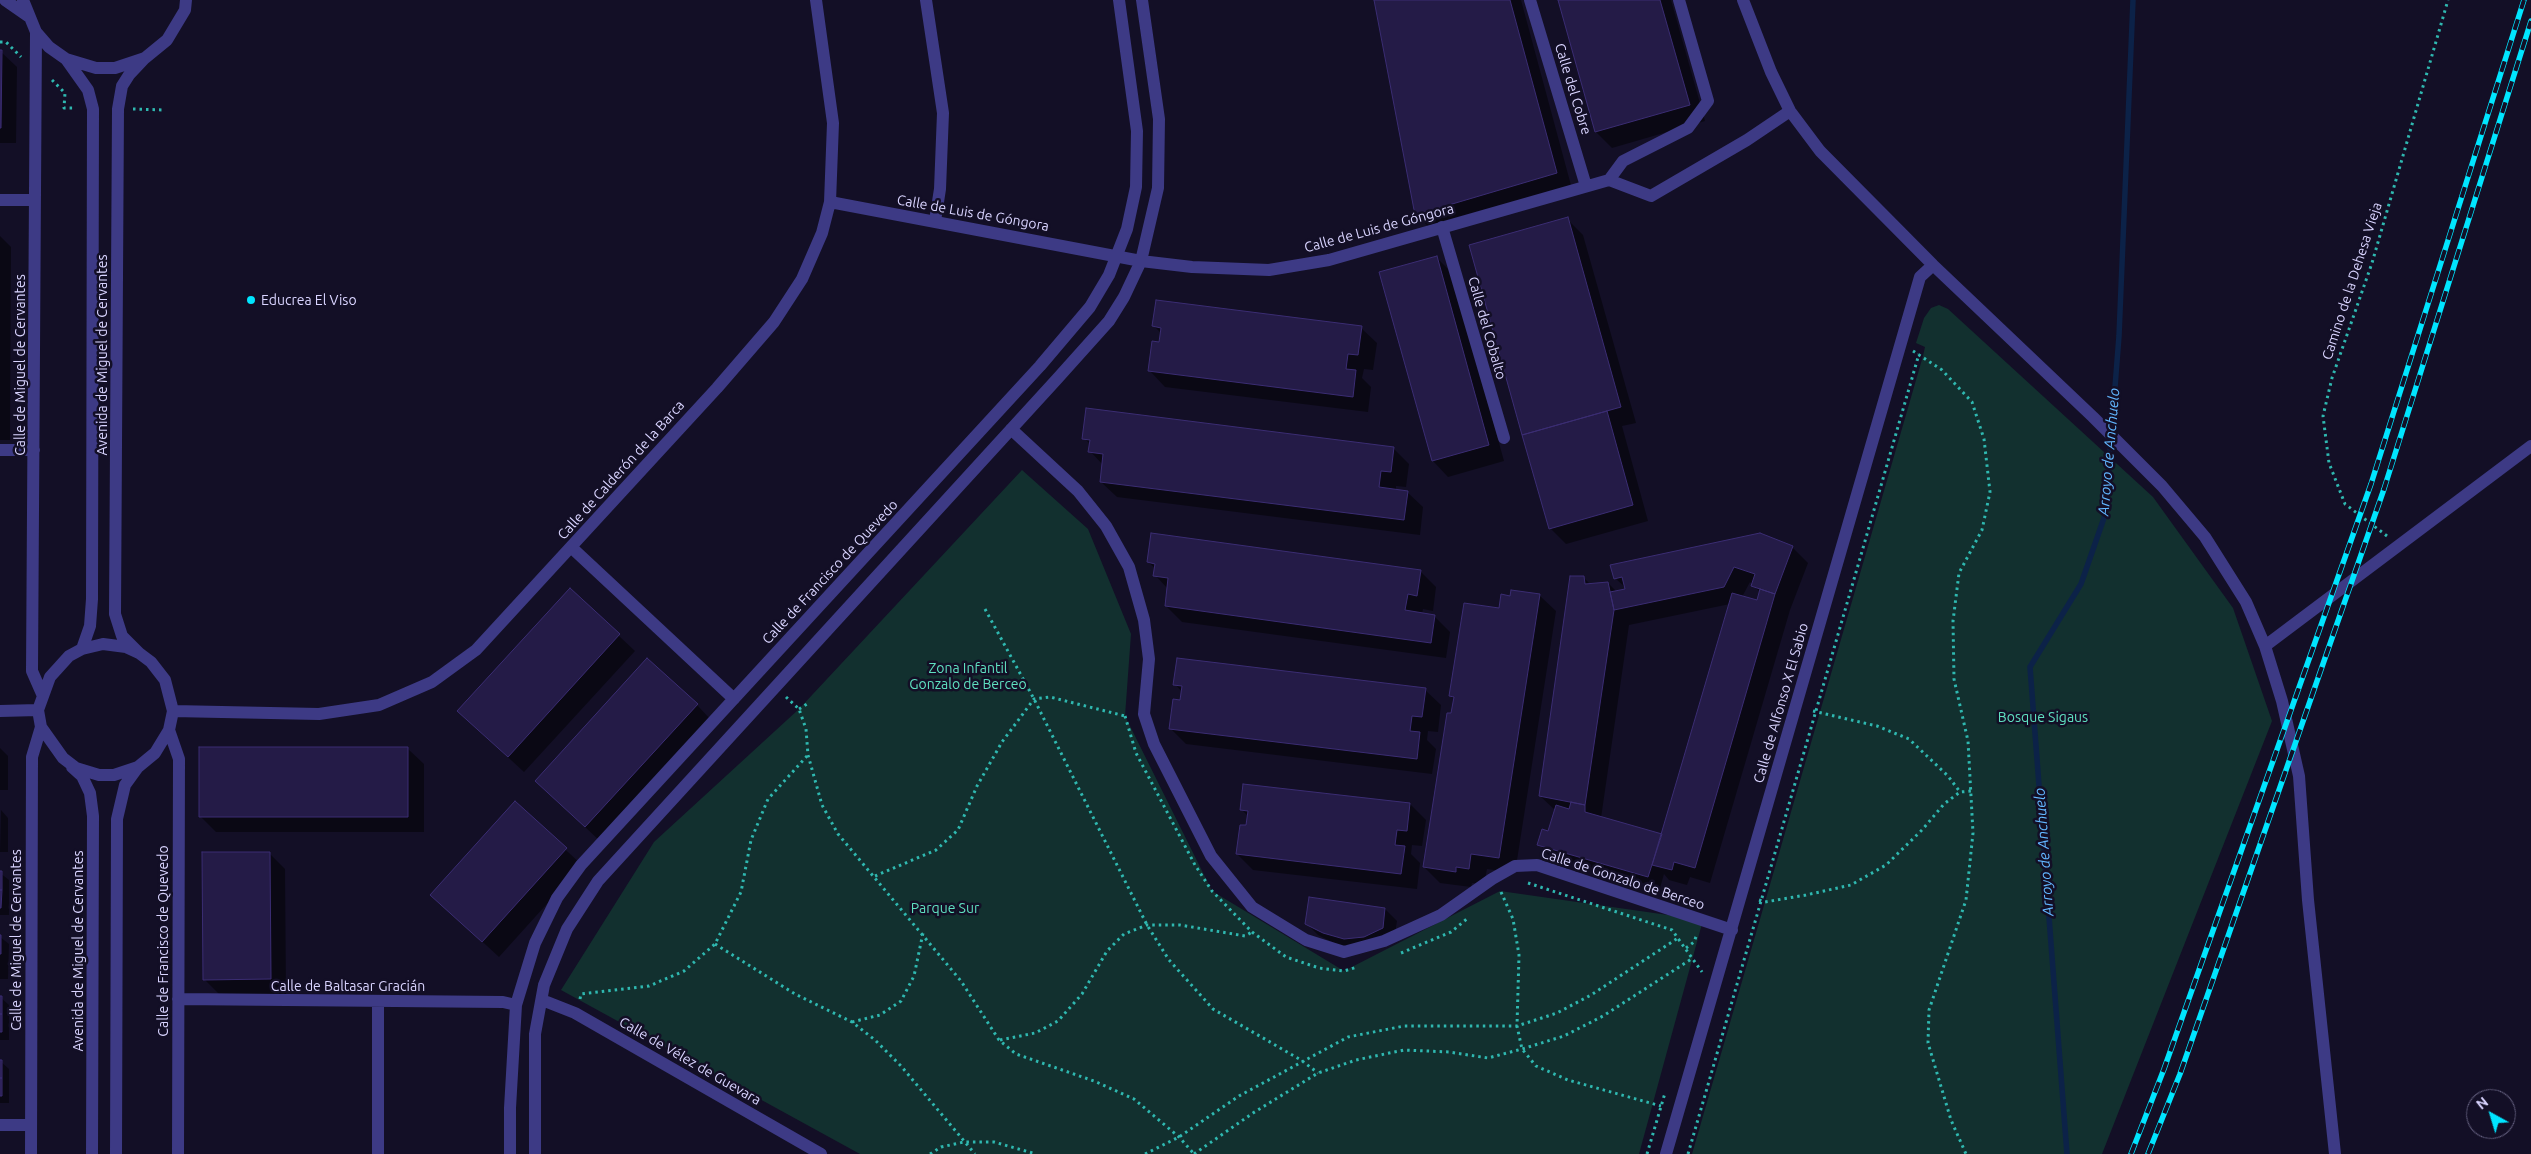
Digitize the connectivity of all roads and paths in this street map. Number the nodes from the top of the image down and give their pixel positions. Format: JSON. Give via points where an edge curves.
{"nodes":[{"id":1,"x":5,"y":0,"type":"edge"},
{"id":2,"x":23,"y":0,"type":"edge"},
{"id":3,"x":816,"y":0,"type":"edge"},
{"id":4,"x":926,"y":0,"type":"edge"},
{"id":5,"x":1119,"y":0,"type":"edge"},
{"id":6,"x":1142,"y":0,"type":"edge"},
{"id":7,"x":1530,"y":0,"type":"edge"},
{"id":8,"x":1679,"y":0,"type":"edge"},
{"id":9,"x":1743,"y":0,"type":"edge"},
{"id":10,"x":2448,"y":0,"type":"edge"},
{"id":11,"x":188,"y":3,"type":"edge"},
{"id":12,"x":28,"y":16,"type":"junction"},
{"id":13,"x":36,"y":32,"type":"junction"},
{"id":14,"x":145,"y":58,"type":"junction"},
{"id":15,"x":66,"y":59,"type":"junction"},
{"id":16,"x":1790,"y":111,"type":"junction"},
{"id":17,"x":1609,"y":180,"type":"junction"},
{"id":18,"x":1586,"y":186,"type":"junction"},
{"id":19,"x":0,"y":200,"type":"edge"},
{"id":20,"x":35,"y":200,"type":"junction"},
{"id":21,"x":830,"y":202,"type":"junction"},
{"id":22,"x":935,"y":221,"type":"junction"},
{"id":23,"x":1442,"y":227,"type":"junction"},
{"id":24,"x":1117,"y":254,"type":"junction"},
{"id":25,"x":1141,"y":260,"type":"junction"},
{"id":26,"x":1933,"y":265,"type":"junction"},
{"id":27,"x":1901,"y":346,"type":"junction"},
{"id":28,"x":1919,"y":354,"type":"junction"},
{"id":29,"x":1011,"y":429,"type":"junction"},
{"id":30,"x":1504,"y":438,"type":"dead end"},
{"id":31,"x":2531,"y":446,"type":"edge"},
{"id":32,"x":0,"y":450,"type":"edge"},
{"id":33,"x":34,"y":450,"type":"junction"},
{"id":34,"x":2399,"y":545,"type":"junction"},
{"id":35,"x":571,"y":548,"type":"junction"},
{"id":36,"x":985,"y":609,"type":"dead end"},
{"id":37,"x":2265,"y":646,"type":"junction"},
{"id":38,"x":82,"y":649,"type":"junction"},
{"id":39,"x":139,"y":653,"type":"junction"},
{"id":40,"x":42,"y":696,"type":"junction"},
{"id":41,"x":734,"y":699,"type":"junction"},
{"id":42,"x":1034,"y":699,"type":"junction"},
{"id":43,"x":807,"y":704,"type":"dead end"},
{"id":44,"x":1795,"y":707,"type":"junction"},
{"id":45,"x":38,"y":710,"type":"junction"},
{"id":46,"x":0,"y":711,"type":"edge"},
{"id":47,"x":173,"y":711,"type":"junction"},
{"id":48,"x":1815,"y":712,"type":"junction"},
{"id":49,"x":1144,"y":714,"type":"junction"},
{"id":50,"x":1125,"y":716,"type":"junction"},
{"id":51,"x":42,"y":728,"type":"junction"},
{"id":52,"x":169,"y":730,"type":"junction"},
{"id":53,"x":808,"y":755,"type":"junction"},
{"id":54,"x":63,"y":758,"type":"junction"},
{"id":55,"x":138,"y":767,"type":"junction"},
{"id":56,"x":1972,"y":791,"type":"junction"},
{"id":57,"x":1960,"y":792,"type":"junction"},
{"id":58,"x":874,"y":876,"type":"junction"},
{"id":59,"x":1492,"y":879,"type":"junction"},
{"id":60,"x":1522,"y":884,"type":"dead end"},
{"id":61,"x":1507,"y":888,"type":"dead end"},
{"id":62,"x":1500,"y":891,"type":"junction"},
{"id":63,"x":1742,"y":896,"type":"junction"},
{"id":64,"x":1493,"y":897,"type":"dead end"},
{"id":65,"x":1760,"y":900,"type":"junction"},
{"id":66,"x":1472,"y":914,"type":"dead end"},
{"id":67,"x":1147,"y":925,"type":"junction"},
{"id":68,"x":1732,"y":930,"type":"junction"},
{"id":69,"x":1252,"y":932,"type":"junction"},
{"id":70,"x":923,"y":933,"type":"junction"},
{"id":71,"x":1678,"y":938,"type":"junction"},
{"id":72,"x":715,"y":944,"type":"junction"},
{"id":73,"x":1393,"y":956,"type":"dead end"},
{"id":74,"x":1693,"y":958,"type":"junction"},
{"id":75,"x":1360,"y":966,"type":"dead end"},
{"id":76,"x":1702,"y":971,"type":"dead end"},
{"id":77,"x":178,"y":999,"type":"junction"},
{"id":78,"x":542,"y":1000,"type":"junction"},
{"id":79,"x":378,"y":1001,"type":"junction"},
{"id":80,"x":516,"y":1005,"type":"junction"},
{"id":81,"x":576,"y":1013,"type":"junction"},
{"id":82,"x":852,"y":1022,"type":"junction"},
{"id":83,"x":1517,"y":1026,"type":"junction"},
{"id":84,"x":999,"y":1040,"type":"junction"},
{"id":85,"x":1522,"y":1049,"type":"junction"},
{"id":86,"x":1301,"y":1060,"type":"junction"},
{"id":87,"x":1318,"y":1073,"type":"junction"},
{"id":88,"x":1661,"y":1106,"type":"dead end"},
{"id":89,"x":0,"y":1124,"type":"edge"},
{"id":90,"x":31,"y":1124,"type":"junction"},
{"id":91,"x":1179,"y":1137,"type":"junction"},
{"id":92,"x":964,"y":1142,"type":"junction"},
{"id":93,"x":30,"y":1154,"type":"edge"},
{"id":94,"x":92,"y":1154,"type":"edge"},
{"id":95,"x":116,"y":1154,"type":"edge"},
{"id":96,"x":178,"y":1154,"type":"edge"},
{"id":97,"x":378,"y":1154,"type":"edge"},
{"id":98,"x":510,"y":1154,"type":"edge"},
{"id":99,"x":535,"y":1154,"type":"edge"},
{"id":100,"x":821,"y":1154,"type":"edge"},
{"id":101,"x":930,"y":1154,"type":"edge"},
{"id":102,"x":974,"y":1154,"type":"edge"},
{"id":103,"x":1036,"y":1154,"type":"edge"},
{"id":104,"x":1145,"y":1154,"type":"edge"},
{"id":105,"x":1194,"y":1154,"type":"edge"},
{"id":106,"x":1666,"y":1154,"type":"edge"},
{"id":107,"x":1688,"y":1154,"type":"edge"},
{"id":108,"x":1966,"y":1154,"type":"edge"},
{"id":109,"x":2335,"y":1154,"type":"edge"}],
"edges":[{"from":1,"to":12,"type":"street"},
{"from":2,"to":12,"type":"street"},
{"from":3,"to":21,"type":"street","name":"Calle de Calderón de la Barca","via":[[833,123]]},
{"from":4,"to":22,"type":"street","via":[[943,113],[940,189]]},
{"from":5,"to":24,"type":"street","name":"Calle de Francisco de Quevedo","via":[[1138,131],[1136,186],[1127,229]]},
{"from":6,"to":25,"type":"street","via":[[1160,119],[1158,188]]},
{"from":7,"to":18,"type":"street","name":"Calle del Cobre"},
{"from":8,"to":17,"type":"street","via":[[1708,101],[1688,128],[1623,161]]},
{"from":9,"to":16,"type":"street"},
{"from":10,"to":34,"type":"path","name":"Camino de la Dehesa Vieja","via":[[2372,263],[2332,378],[2323,416],[2329,464],[2345,504]]},
{"from":11,"to":14,"type":"street","via":[[167,40]]},
{"from":12,"to":13,"type":"street"},
{"from":13,"to":15,"type":"street"},
{"from":13,"to":20,"type":"street","name":"Calle de Miguel de Cervantes"},
{"from":14,"to":15,"type":"street","via":[[115,68],[96,68]]},
{"from":14,"to":39,"type":"street","name":"Avenida de Miguel de Cervantes","via":[[122,86],[118,109],[115,614],[122,636]]},
{"from":15,"to":38,"type":"street","name":"Avenida de Miguel de Cervantes","via":[[88,90],[93,109],[92,599],[90,626]]},
{"from":16,"to":17,"type":"street","via":[[1651,196]]},
{"from":16,"to":26,"type":"street","via":[[1820,152]]},
{"from":17,"to":18,"type":"street","name":"Calle de Luis de Góngora"},
{"from":18,"to":23,"type":"street","name":"Calle de Luis de Góngora"},
{"from":19,"to":20,"type":"street"},
{"from":20,"to":33,"type":"street","name":"Calle de Miguel de Cervantes"},
{"from":21,"to":22,"type":"street","name":"Calle de Luis de Góngora"},
{"from":21,"to":35,"type":"street","name":"Calle de Calderón de la Barca","via":[[822,233],[802,279],[774,322]]},
{"from":22,"to":24,"type":"street","name":"Calle de Luis de Góngora"},
{"from":23,"to":25,"type":"street","name":"Calle de Luis de Góngora","via":[[1329,260],[1269,270],[1192,267]]},
{"from":23,"to":30,"type":"street","name":"Calle del Cobalto"},
{"from":24,"to":25,"type":"street","name":"Calle de Luis de Góngora"},
{"from":24,"to":41,"type":"street","name":"Calle de Francisco de Quevedo","via":[[1090,307],[1040,366]]},
{"from":25,"to":29,"type":"street","via":[[1109,320]]},
{"from":26,"to":27,"type":"street","name":"Calle de Alfonso X El Sabio","via":[[1920,277]]},
{"from":26,"to":37,"type":"street","via":[[2094,417],[2205,537],[2246,602]]},
{"from":27,"to":28,"type":"path"},
{"from":27,"to":44,"type":"street","name":"Calle de Alfonso X El Sabio"},
{"from":28,"to":48,"type":"path"},
{"from":28,"to":56,"type":"path","via":[[1942,370],[1972,402],[1984,439],[1990,492],[1982,530],[1960,573],[1953,621],[1954,679],[1968,741]]},
{"from":29,"to":49,"type":"street","name":"Calle de Gonzalo de Berceo","via":[[1078,492],[1106,526],[1129,567],[1144,620],[1149,658]]},
{"from":29,"to":78,"type":"street","via":[[598,881],[567,929],[544,985]]},
{"from":31,"to":34,"type":"street"},
{"from":32,"to":33,"type":"street"},
{"from":33,"to":40,"type":"street","name":"Calle de Miguel de Cervantes","via":[[32,671]]},
{"from":34,"to":37,"type":"street"},
{"from":35,"to":41,"type":"street"},
{"from":35,"to":47,"type":"street","name":"Calle de Calderón de la Barca","via":[[476,650],[432,682],[379,705],[320,714]]},
{"from":36,"to":42,"type":"path"},
{"from":37,"to":109,"type":"street","via":[[2282,701],[2299,776],[2308,900]]},
{"from":38,"to":39,"type":"street","via":[[103,644],[126,647]]},
{"from":38,"to":40,"type":"street","via":[[69,656],[50,677]]},
{"from":39,"to":47,"type":"street","via":[[165,680]]},
{"from":40,"to":45,"type":"street"},
{"from":41,"to":80,"type":"street","name":"Calle de Francisco de Quevedo","via":[[581,865],[557,898],[535,942]]},
{"from":42,"to":50,"type":"path","via":[[1050,697]]},
{"from":42,"to":58,"type":"path","via":[[1002,742],[977,786],[958,830],[936,850]]},
{"from":42,"to":67,"type":"path"},
{"from":43,"to":53,"type":"path","via":[[799,709],[806,729]]},
{"from":44,"to":48,"type":"path"},
{"from":44,"to":63,"type":"street","name":"Calle de Alfonso X El Sabio"},
{"from":45,"to":46,"type":"street"},
{"from":45,"to":51,"type":"street"},
{"from":47,"to":52,"type":"street"},
{"from":48,"to":57,"type":"path","via":[[1877,726],[1909,739]]},
{"from":48,"to":65,"type":"path"},
{"from":49,"to":50,"type":"path"},
{"from":49,"to":59,"type":"street","name":"Calle de Gonzalo de Berceo","via":[[1154,744],[1211,856],[1252,907],[1306,940],[1344,952],[1384,941],[1441,915]]},
{"from":50,"to":69,"type":"path","via":[[1136,752],[1195,865],[1212,891]]},
{"from":51,"to":54,"type":"street"},
{"from":51,"to":90,"type":"street","name":"Calle de Miguel de Cervantes","via":[[32,757]]},
{"from":52,"to":55,"type":"street","via":[[155,753]]},
{"from":52,"to":77,"type":"street","name":"Calle de Francisco de Quevedo","via":[[179,759]]},
{"from":53,"to":58,"type":"path","via":[[822,805],[830,820]]},
{"from":53,"to":72,"type":"path","via":[[768,799],[751,840],[740,892]]},
{"from":54,"to":55,"type":"street","via":[[76,768],[99,775],[114,775]]},
{"from":54,"to":94,"type":"street","name":"Avenida de Miguel de Cervantes","via":[[82,776],[90,794],[93,816]]},
{"from":55,"to":95,"type":"street","via":[[124,785],[117,819]]},
{"from":56,"to":57,"type":"path"},
{"from":56,"to":108,"type":"path","via":[[1973,833],[1966,900],[1930,1010],[1928,1043],[1951,1120]]},
{"from":57,"to":65,"type":"path","via":[[1944,804],[1886,865],[1851,885],[1765,902]]},
{"from":58,"to":70,"type":"path"},
{"from":59,"to":62,"type":"path"},
{"from":59,"to":68,"type":"street","name":"Calle de Gonzalo de Berceo","via":[[1515,866],[1537,865]]},
{"from":60,"to":71,"type":"path","via":[[1530,883],[1672,930]]},
{"from":61,"to":62,"type":"path"},
{"from":62,"to":64,"type":"path"},
{"from":62,"to":83,"type":"path","via":[[1513,919],[1519,954]]},
{"from":63,"to":65,"type":"path"},
{"from":63,"to":68,"type":"street","name":"Calle de Alfonso X El Sabio"},
{"from":65,"to":107,"type":"path"},
{"from":66,"to":73,"type":"path","via":[[1450,932]]},
{"from":67,"to":69,"type":"path","via":[[1180,924],[1245,936]]},
{"from":67,"to":84,"type":"path","via":[[1124,934],[1107,951],[1082,994],[1058,1021],[1035,1033]]},
{"from":67,"to":86,"type":"path","via":[[1169,960],[1213,1009]]},
{"from":68,"to":106,"type":"street","name":"Calle de Alfonso X El Sabio"},
{"from":69,"to":75,"type":"path","via":[[1286,957],[1320,968],[1344,971]]},
{"from":70,"to":82,"type":"path","via":[[914,976],[901,1001],[880,1015]]},
{"from":70,"to":84,"type":"path","via":[[961,981]]},
{"from":71,"to":74,"type":"path"},
{"from":71,"to":83,"type":"path","via":[[1574,1004]]},
{"from":72,"to":81,"type":"path","via":[[684,971],[649,986],[581,994]]},
{"from":72,"to":82,"type":"path","via":[[795,994]]},
{"from":74,"to":76,"type":"path"},
{"from":74,"to":85,"type":"path","via":[[1603,1016],[1564,1036]]},
{"from":77,"to":79,"type":"street","name":"Calle de Baltasar Gracián"},
{"from":77,"to":96,"type":"street","name":"Calle de Francisco de Quevedo"},
{"from":78,"to":81,"type":"street","name":"Calle de Vélez de Guevara"},
{"from":78,"to":99,"type":"street","via":[[535,1034]]},
{"from":79,"to":80,"type":"street","name":"Calle de Baltasar Gracián","via":[[503,1002]]},
{"from":79,"to":97,"type":"street"},
{"from":80,"to":98,"type":"street","name":"Calle de Francisco de Quevedo","via":[[510,1090]]},
{"from":81,"to":100,"type":"street","name":"Calle de Vélez de Guevara"},
{"from":82,"to":92,"type":"path","via":[[901,1066]]},
{"from":83,"to":85,"type":"path"},
{"from":83,"to":86,"type":"path","via":[[1404,1026],[1348,1037]]},
{"from":84,"to":91,"type":"path","via":[[1016,1054],[1094,1081],[1134,1099]]},
{"from":85,"to":87,"type":"path","via":[[1488,1058],[1404,1050],[1356,1060]]},
{"from":85,"to":88,"type":"path","via":[[1536,1066],[1568,1080]]},
{"from":86,"to":87,"type":"path"},
{"from":86,"to":91,"type":"path","via":[[1239,1096]]},
{"from":87,"to":105,"type":"path"},
{"from":89,"to":90,"type":"street"},
{"from":90,"to":93,"type":"street","name":"Calle de Miguel de Cervantes"},
{"from":91,"to":104,"type":"path"},
{"from":91,"to":105,"type":"path"},
{"from":92,"to":101,"type":"path","via":[[941,1146]]},
{"from":92,"to":102,"type":"path"},
{"from":92,"to":103,"type":"path","via":[[994,1142]]}]}
